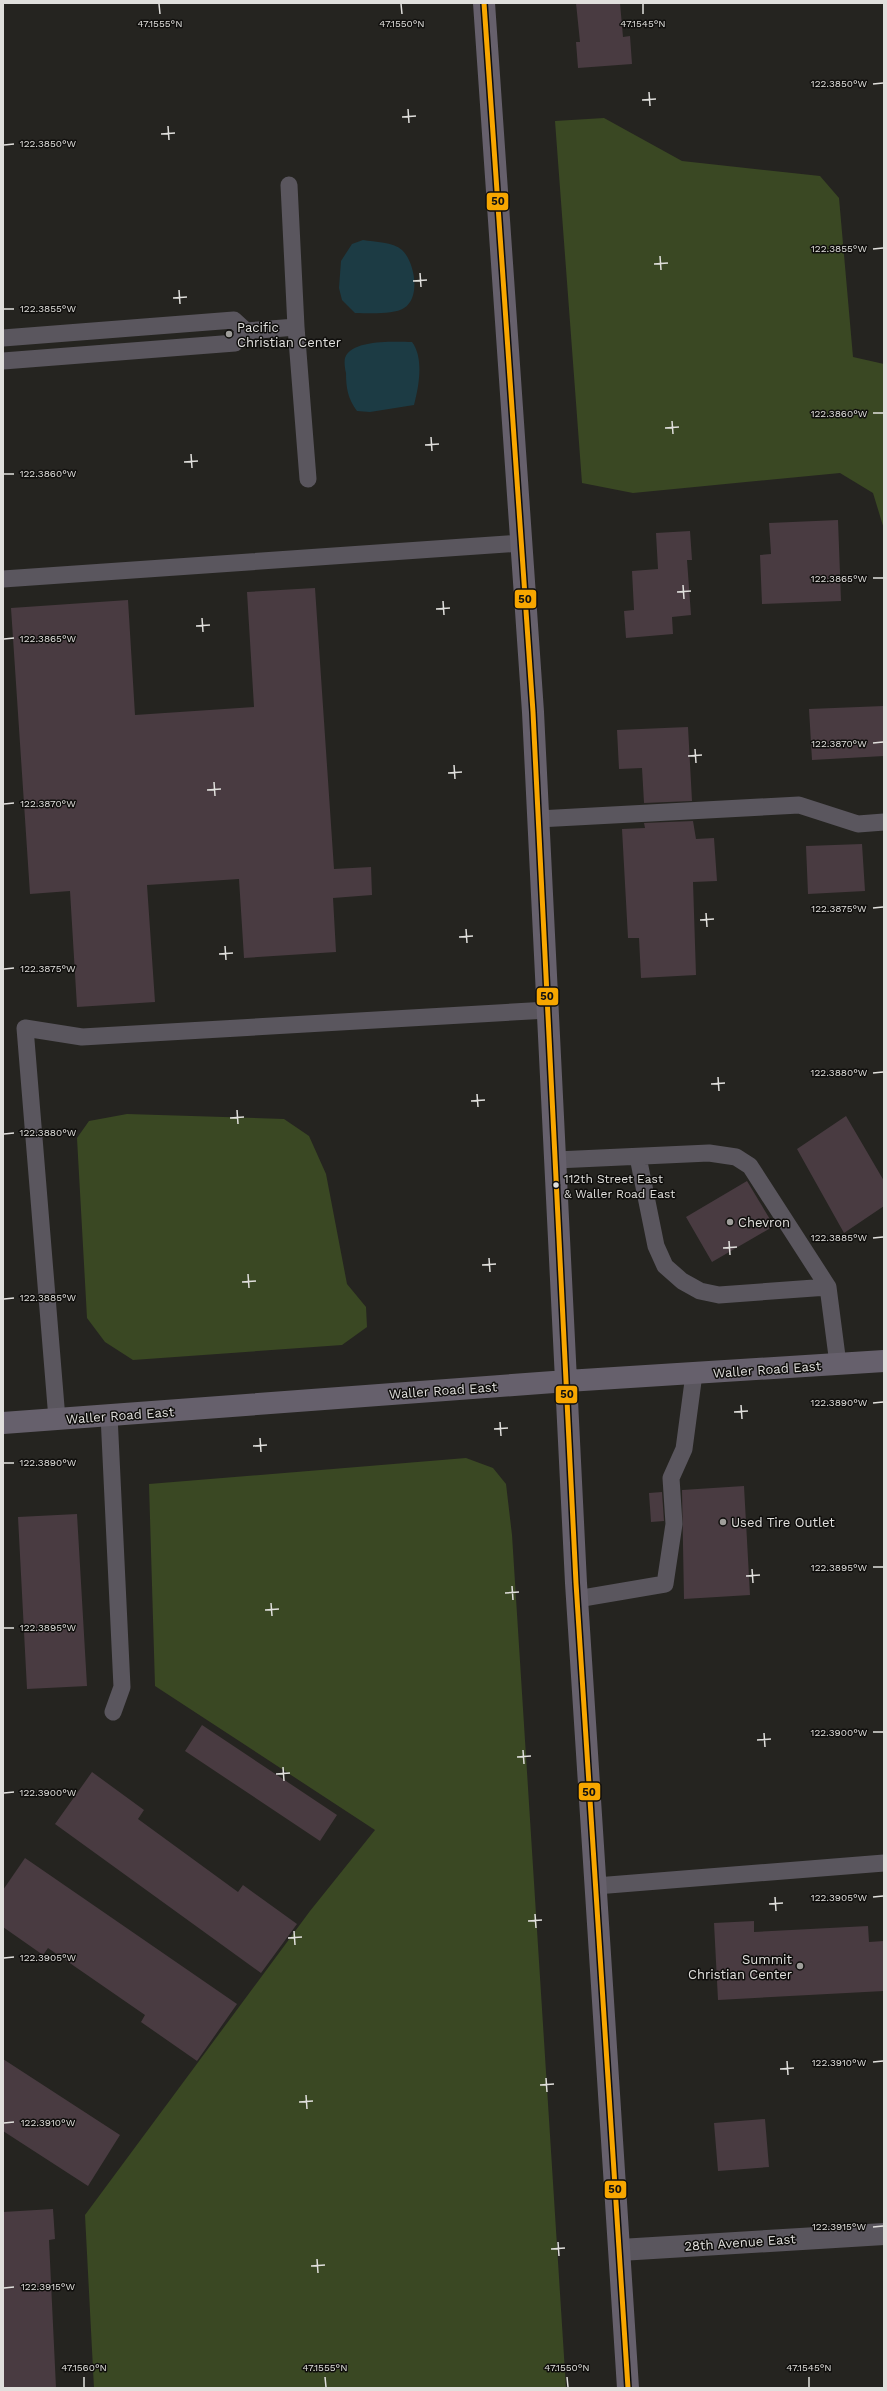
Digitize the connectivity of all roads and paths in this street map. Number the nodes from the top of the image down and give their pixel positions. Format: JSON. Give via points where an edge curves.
{"nodes":[{"id":1,"x":484,"y":3,"type":"edge"},
{"id":2,"x":290,"y":185,"type":"dead end"},
{"id":3,"x":296,"y":326,"type":"junction"},
{"id":4,"x":246,"y":331,"type":"junction"},
{"id":5,"x":3,"y":338,"type":"edge"},
{"id":6,"x":3,"y":361,"type":"edge"},
{"id":7,"x":308,"y":479,"type":"dead end"},
{"id":8,"x":521,"y":543,"type":"junction"},
{"id":9,"x":3,"y":579,"type":"edge"},
{"id":10,"x":538,"y":819,"type":"junction"},
{"id":11,"x":884,"y":822,"type":"edge"},
{"id":12,"x":548,"y":1010,"type":"junction"},
{"id":13,"x":638,"y":1157,"type":"junction"},
{"id":14,"x":556,"y":1160,"type":"junction"},
{"id":15,"x":828,"y":1287,"type":"junction"},
{"id":16,"x":884,"y":1361,"type":"edge"},
{"id":17,"x":838,"y":1364,"type":"junction"},
{"id":18,"x":694,"y":1374,"type":"junction"},
{"id":19,"x":567,"y":1381,"type":"junction"},
{"id":20,"x":109,"y":1416,"type":"junction"},
{"id":21,"x":57,"y":1419,"type":"junction"},
{"id":22,"x":3,"y":1424,"type":"edge"},
{"id":23,"x":577,"y":1599,"type":"junction"},
{"id":24,"x":112,"y":1712,"type":"dead end"},
{"id":25,"x":884,"y":1863,"type":"edge"},
{"id":26,"x":596,"y":1886,"type":"junction"},
{"id":27,"x":884,"y":2234,"type":"edge"},
{"id":28,"x":620,"y":2250,"type":"junction"},
{"id":29,"x":628,"y":2388,"type":"edge"}],
"edges":[{"from":1,"to":8,"type":"main road"},
{"from":2,"to":3,"type":"lane"},
{"from":3,"to":4,"type":"lane"},
{"from":3,"to":7,"type":"lane"},
{"from":4,"to":5,"type":"lane","via":[[234,320]]},
{"from":4,"to":6,"type":"lane","via":[[235,343]]},
{"from":8,"to":9,"type":"lane"},
{"from":8,"to":10,"type":"main road"},
{"from":10,"to":11,"type":"lane","via":[[799,805],[858,824]]},
{"from":10,"to":12,"type":"main road"},
{"from":12,"to":14,"type":"main road"},
{"from":12,"to":21,"type":"lane","via":[[82,1036],[25,1028]]},
{"from":13,"to":14,"type":"lane"},
{"from":13,"to":15,"type":"lane","via":[[709,1153],[736,1157],[750,1166]]},
{"from":13,"to":15,"type":"lane","via":[[656,1246],[665,1266],[682,1281],[700,1291],[720,1295]]},
{"from":14,"to":19,"type":"main road"},
{"from":15,"to":17,"type":"lane"},
{"from":16,"to":17,"type":"main road","name":"Waller Road East"},
{"from":17,"to":18,"type":"main road","name":"Waller Road East"},
{"from":18,"to":19,"type":"main road","name":"Waller Road East"},
{"from":18,"to":23,"type":"lane","via":[[684,1449],[671,1478],[674,1524],[665,1584]]},
{"from":19,"to":20,"type":"main road","name":"Waller Road East"},
{"from":19,"to":23,"type":"main road"},
{"from":20,"to":21,"type":"main road","name":"Waller Road East"},
{"from":20,"to":24,"type":"lane","via":[[122,1687]]},
{"from":21,"to":22,"type":"main road","name":"Waller Road East"},
{"from":23,"to":26,"type":"main road"},
{"from":25,"to":26,"type":"lane"},
{"from":26,"to":28,"type":"main road"},
{"from":27,"to":28,"type":"street","name":"28th Avenue East"},
{"from":28,"to":29,"type":"main road"}]}
